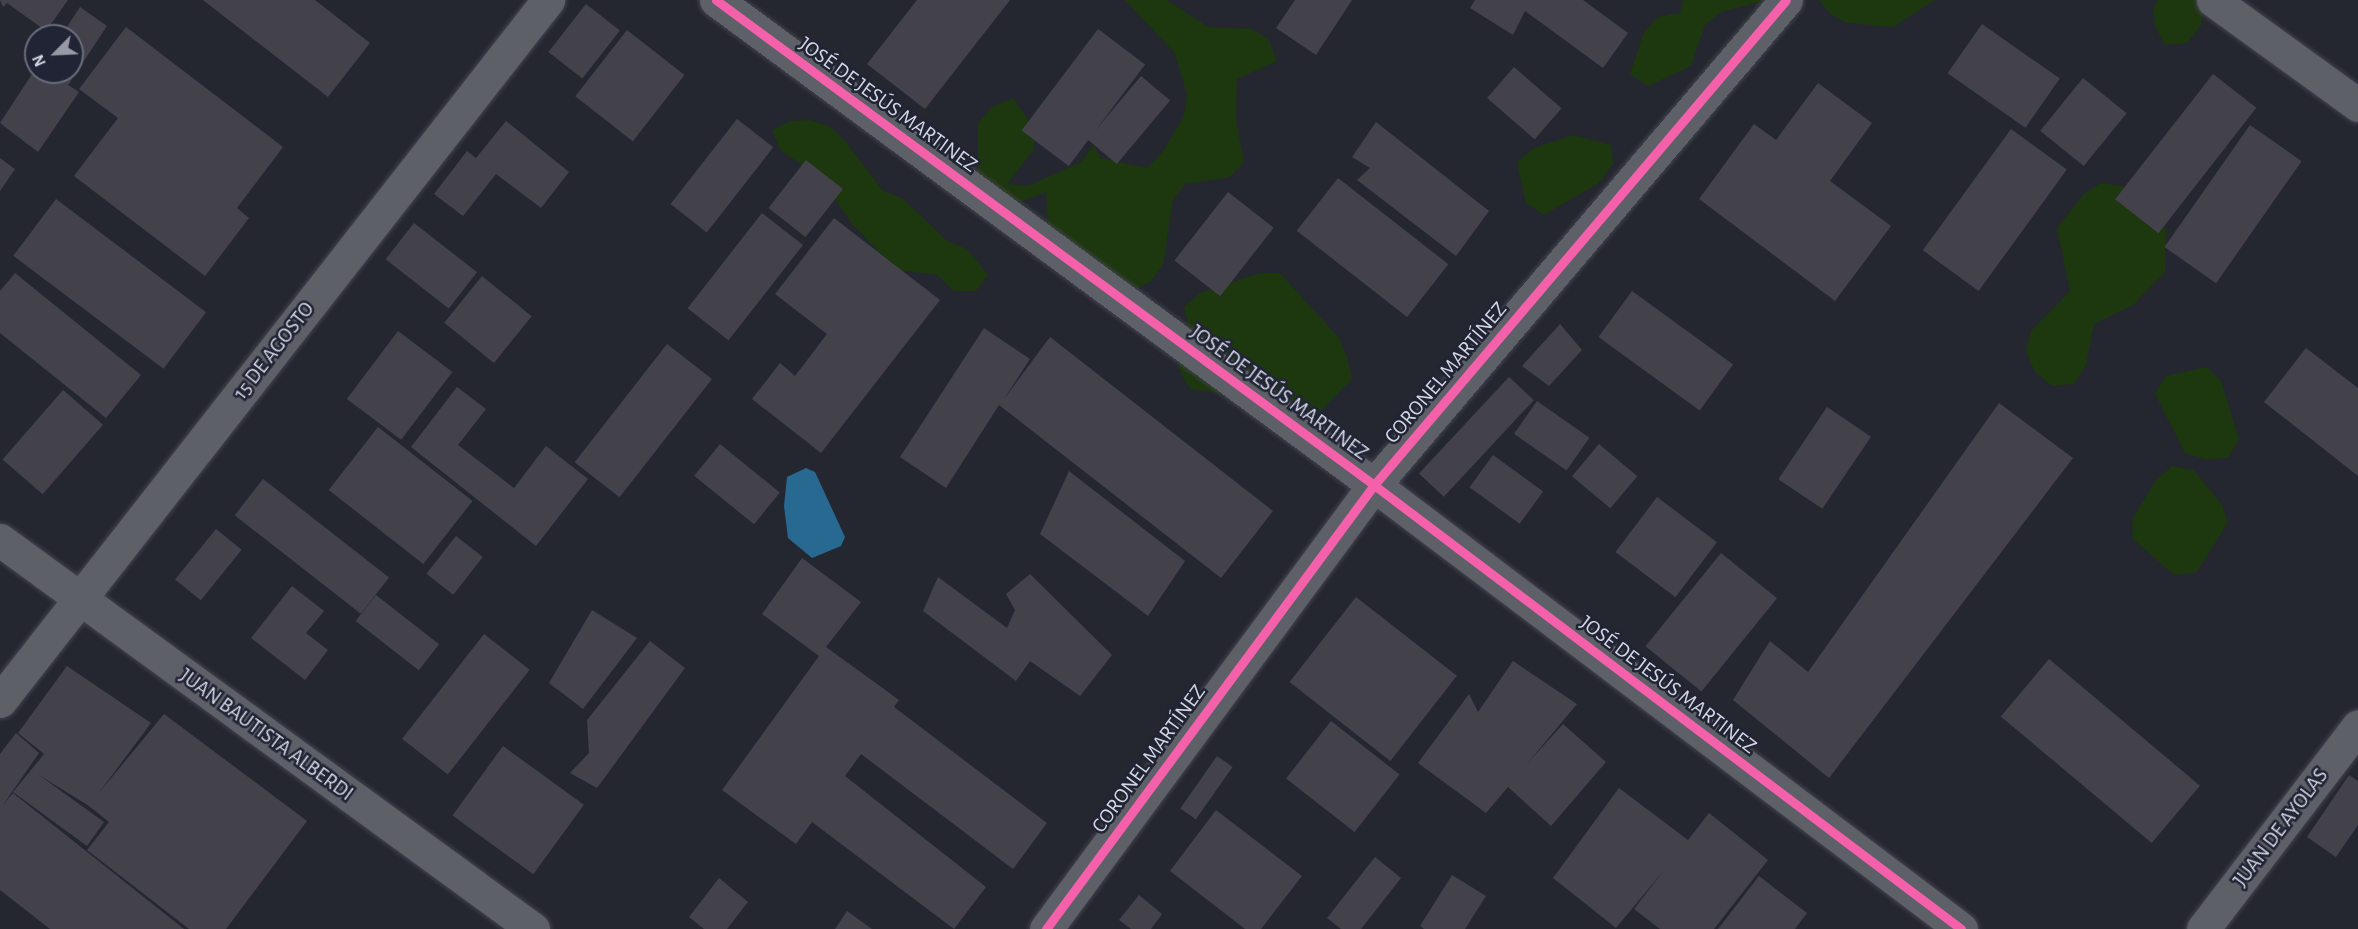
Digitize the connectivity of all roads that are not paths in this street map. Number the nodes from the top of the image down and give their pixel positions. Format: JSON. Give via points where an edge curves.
{"nodes":[{"id":1,"x":548,"y":0,"type":"edge"},
{"id":2,"x":716,"y":0,"type":"edge"},
{"id":3,"x":1786,"y":0,"type":"edge"},
{"id":4,"x":2213,"y":0,"type":"edge"},
{"id":5,"x":2358,"y":105,"type":"edge"},
{"id":6,"x":1374,"y":485,"type":"junction"},
{"id":7,"x":0,"y":540,"type":"edge"},
{"id":8,"x":80,"y":599,"type":"junction"},
{"id":9,"x":0,"y":701,"type":"edge"},
{"id":10,"x":2358,"y":726,"type":"edge"},
{"id":11,"x":533,"y":929,"type":"edge"},
{"id":12,"x":1046,"y":929,"type":"edge"},
{"id":13,"x":1960,"y":929,"type":"edge"},
{"id":14,"x":2203,"y":929,"type":"edge"}],
"edges":[{"from":1,"to":8,"type":"street","name":"15 DE AGOSTO"},
{"from":2,"to":6,"type":"street","name":"JOSÉ DE JESÚS MARTINEZ"},
{"from":3,"to":6,"type":"street","name":"CORONEL MARTÍNEZ"},
{"from":4,"to":5,"type":"street"},
{"from":6,"to":12,"type":"street","name":"CORONEL MARTÍNEZ"},
{"from":6,"to":13,"type":"street","name":"JOSÉ DE JESÚS MARTINEZ"},
{"from":7,"to":8,"type":"street","name":"JUAN BAUTISTA ALBERDI"},
{"from":8,"to":9,"type":"street","name":"15 DE AGOSTO"},
{"from":8,"to":11,"type":"street","name":"JUAN BAUTISTA ALBERDI"},
{"from":10,"to":14,"type":"street","name":"JUAN DE AYOLAS"}]}
